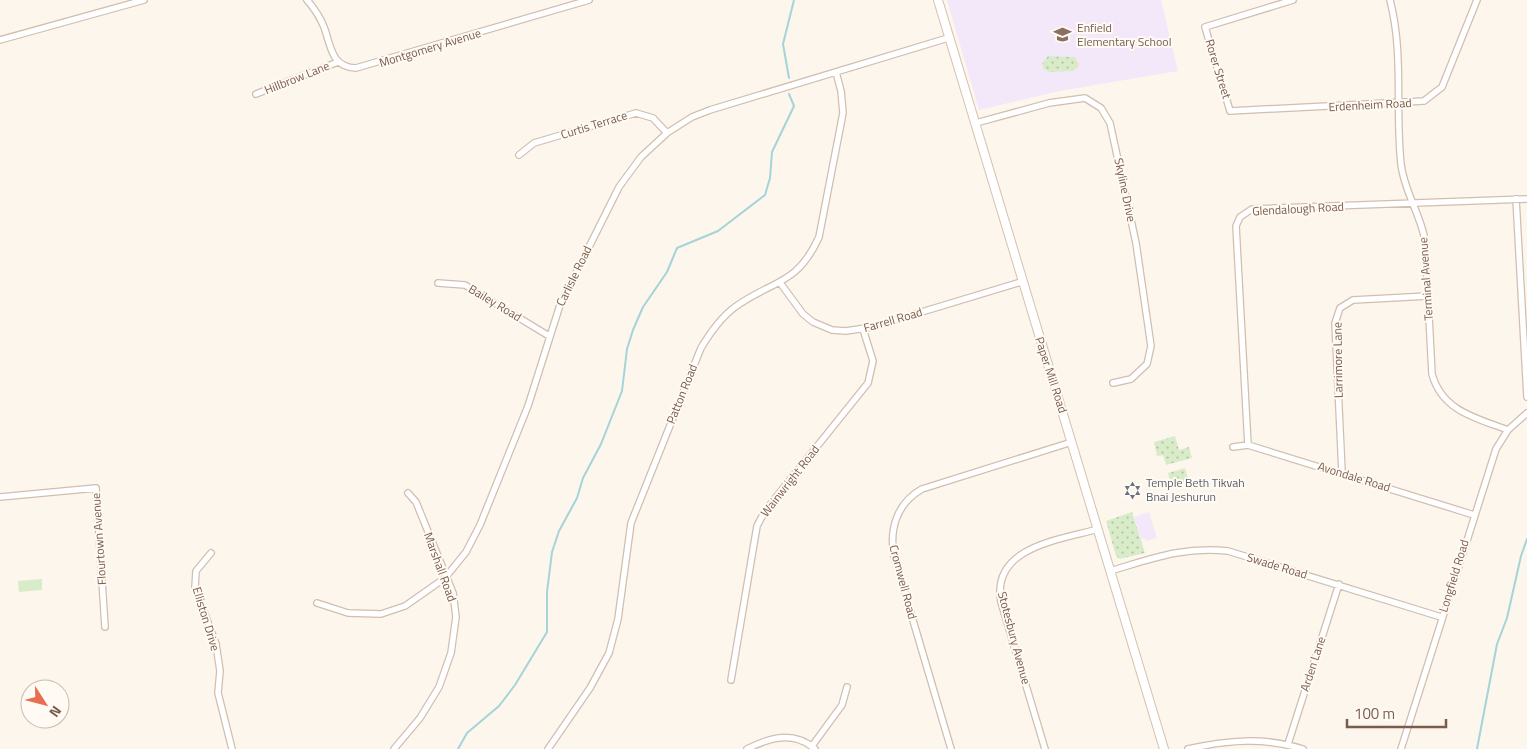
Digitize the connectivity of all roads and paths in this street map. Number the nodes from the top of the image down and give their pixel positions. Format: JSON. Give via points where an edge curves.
{"nodes":[{"id":1,"x":144,"y":0,"type":"edge"},
{"id":2,"x":307,"y":0,"type":"edge"},
{"id":3,"x":589,"y":0,"type":"edge"},
{"id":4,"x":938,"y":0,"type":"edge"},
{"id":5,"x":1294,"y":0,"type":"edge"},
{"id":6,"x":1390,"y":0,"type":"edge"},
{"id":7,"x":1477,"y":0,"type":"edge"},
{"id":8,"x":948,"y":38,"type":"junction"},
{"id":9,"x":0,"y":40,"type":"edge"},
{"id":10,"x":338,"y":62,"type":"junction"},
{"id":11,"x":836,"y":72,"type":"junction"},
{"id":12,"x":256,"y":94,"type":"dead end"},
{"id":13,"x":1399,"y":103,"type":"junction"},
{"id":14,"x":1230,"y":111,"type":"joint"},
{"id":15,"x":976,"y":124,"type":"junction"},
{"id":16,"x":667,"y":132,"type":"junction"},
{"id":17,"x":519,"y":155,"type":"dead end"},
{"id":18,"x":1516,"y":199,"type":"junction"},
{"id":19,"x":1527,"y":199,"type":"edge"},
{"id":20,"x":1414,"y":204,"type":"junction"},
{"id":21,"x":1021,"y":282,"type":"junction"},
{"id":22,"x":438,"y":283,"type":"dead end"},
{"id":23,"x":780,"y":284,"type":"junction"},
{"id":24,"x":1524,"y":291,"type":"edge"},
{"id":25,"x":1428,"y":296,"type":"junction"},
{"id":26,"x":863,"y":328,"type":"junction"},
{"id":27,"x":549,"y":336,"type":"junction"},
{"id":28,"x":1113,"y":383,"type":"dead end"},
{"id":29,"x":1527,"y":397,"type":"edge"},
{"id":30,"x":1527,"y":413,"type":"edge"},
{"id":31,"x":1508,"y":430,"type":"junction"},
{"id":32,"x":1072,"y":442,"type":"junction"},
{"id":33,"x":1248,"y":445,"type":"junction"},
{"id":34,"x":1234,"y":447,"type":"dead end"},
{"id":35,"x":1342,"y":472,"type":"junction"},
{"id":36,"x":408,"y":493,"type":"dead end"},
{"id":37,"x":0,"y":497,"type":"edge"},
{"id":38,"x":1474,"y":515,"type":"junction"},
{"id":39,"x":1098,"y":529,"type":"junction"},
{"id":40,"x":211,"y":553,"type":"dead end"},
{"id":41,"x":1110,"y":571,"type":"junction"},
{"id":42,"x":446,"y":578,"type":"junction"},
{"id":43,"x":1339,"y":584,"type":"junction"},
{"id":44,"x":317,"y":603,"type":"dead end"},
{"id":45,"x":1441,"y":618,"type":"junction"},
{"id":46,"x":105,"y":627,"type":"dead end"},
{"id":47,"x":731,"y":680,"type":"dead end"},
{"id":48,"x":847,"y":687,"type":"dead end"},
{"id":49,"x":1288,"y":744,"type":"junction"},
{"id":50,"x":813,"y":748,"type":"edge"},
{"id":51,"x":232,"y":749,"type":"edge"},
{"id":52,"x":394,"y":749,"type":"edge"},
{"id":53,"x":548,"y":749,"type":"edge"},
{"id":54,"x":747,"y":749,"type":"edge"},
{"id":55,"x":951,"y":749,"type":"edge"},
{"id":56,"x":1045,"y":749,"type":"edge"},
{"id":57,"x":1164,"y":749,"type":"edge"},
{"id":58,"x":1188,"y":749,"type":"edge"},
{"id":59,"x":1303,"y":749,"type":"edge"},
{"id":60,"x":1401,"y":749,"type":"edge"}],
"edges":[{"from":1,"to":9,"type":"street"},
{"from":2,"to":10,"type":"street","via":[[321,21]]},
{"from":3,"to":10,"type":"street","name":"Montgomery Avenue","via":[[367,66],[351,68]]},
{"from":4,"to":8,"type":"main road","name":"Paper Mill Road"},
{"from":5,"to":14,"type":"street","name":"Rorer Street","via":[[1205,27]]},
{"from":6,"to":13,"type":"street","name":"Terminal Avenue","via":[[1398,56]]},
{"from":7,"to":13,"type":"street","name":"Erdenheim Road","via":[[1442,87],[1424,101]]},
{"from":8,"to":11,"type":"street","name":"Carlisle Road"},
{"from":8,"to":15,"type":"main road","name":"Paper Mill Road"},
{"from":10,"to":12,"type":"street","name":"Hillbrow Lane"},
{"from":11,"to":16,"type":"street","name":"Carlisle Road","via":[[710,110]]},
{"from":11,"to":23,"type":"street","name":"Patton Road","via":[[843,113],[822,228],[797,271]]},
{"from":13,"to":14,"type":"street","name":"Erdenheim Road"},
{"from":13,"to":20,"type":"street","name":"Terminal Avenue","via":[[1402,174]]},
{"from":15,"to":21,"type":"main road","name":"Paper Mill Road"},
{"from":15,"to":28,"type":"street","name":"Skyline Drive","via":[[1049,103],[1085,98],[1101,108],[1110,123],[1136,243],[1151,346],[1147,364],[1131,379]]},
{"from":16,"to":17,"type":"street","name":"Curtis Terrace","via":[[653,118],[636,113],[534,143]]},
{"from":16,"to":27,"type":"street","name":"Carlisle Road","via":[[641,157],[618,187],[560,305]]},
{"from":18,"to":19,"type":"street","name":"Glendalough Road"},
{"from":18,"to":20,"type":"street","name":"Glendalough Road"},
{"from":18,"to":24,"type":"street"},
{"from":20,"to":25,"type":"street","name":"Terminal Avenue","via":[[1425,240]]},
{"from":20,"to":33,"type":"street","name":"Glendalough Road","via":[[1252,209],[1237,221]]},
{"from":21,"to":26,"type":"street","name":"Farrell Road"},
{"from":21,"to":32,"type":"main road","name":"Paper Mill Road"},
{"from":22,"to":27,"type":"street","name":"Bailey Road","via":[[465,285]]},
{"from":23,"to":26,"type":"street","name":"Farrell Road","via":[[803,314],[816,324],[837,330]]},
{"from":23,"to":53,"type":"street","name":"Patton Road","via":[[729,313],[701,348],[631,523],[618,619],[609,653],[590,688]]},
{"from":24,"to":29,"type":"street"},
{"from":25,"to":31,"type":"street","name":"Terminal Avenue","via":[[1432,374],[1439,392],[1457,409]]},
{"from":25,"to":35,"type":"street","name":"Larrimore Lane","via":[[1353,300],[1340,308],[1335,323]]},
{"from":26,"to":47,"type":"street","name":"Wainwright Road","via":[[873,361],[868,382],[765,511],[757,526]]},
{"from":27,"to":42,"type":"street","name":"Carlisle Road","via":[[531,399],[480,525],[466,552]]},
{"from":30,"to":31,"type":"street","name":"Longfield Road"},
{"from":31,"to":38,"type":"street","name":"Longfield Road","via":[[1496,449]]},
{"from":32,"to":39,"type":"main road","name":"Paper Mill Road"},
{"from":32,"to":55,"type":"street","name":"Cromwell Road","via":[[932,484],[910,498],[896,518],[892,540],[894,556]]},
{"from":33,"to":34,"type":"street","name":"Avondale Road"},
{"from":33,"to":35,"type":"street","name":"Avondale Road"},
{"from":35,"to":38,"type":"street","name":"Avondale Road"},
{"from":36,"to":42,"type":"street","name":"Marshall Road","via":[[416,502]]},
{"from":37,"to":46,"type":"street","name":"Flourtown Avenue","via":[[96,488]]},
{"from":38,"to":45,"type":"street","name":"Longfield Road"},
{"from":39,"to":41,"type":"main road","name":"Paper Mill Road"},
{"from":39,"to":56,"type":"street","name":"Stotesbury Avenue","via":[[1024,552],[1010,564],[1000,583],[1001,602]]},
{"from":40,"to":51,"type":"street","name":"Elliston Drive","via":[[196,571],[196,595],[216,644],[220,671],[218,693]]},
{"from":41,"to":43,"type":"street","name":"Swade Road","via":[[1175,552],[1218,550]]},
{"from":41,"to":57,"type":"main road","name":"Paper Mill Road"},
{"from":42,"to":44,"type":"street","name":"Carlisle Road","via":[[405,606],[381,614],[348,613]]},
{"from":42,"to":52,"type":"street","name":"Marshall Road","via":[[453,593],[456,617],[451,653],[430,703]]},
{"from":43,"to":45,"type":"street","name":"Swade Road"},
{"from":43,"to":49,"type":"street","name":"Arden Lane"},
{"from":45,"to":60,"type":"street","name":"Longfield Road"},
{"from":48,"to":50,"type":"street","via":[[842,705]]},
{"from":49,"to":58,"type":"street","via":[[1256,740]]},
{"from":49,"to":59,"type":"street"},
{"from":50,"to":54,"type":"street","via":[[794,738],[781,737]]}]}
